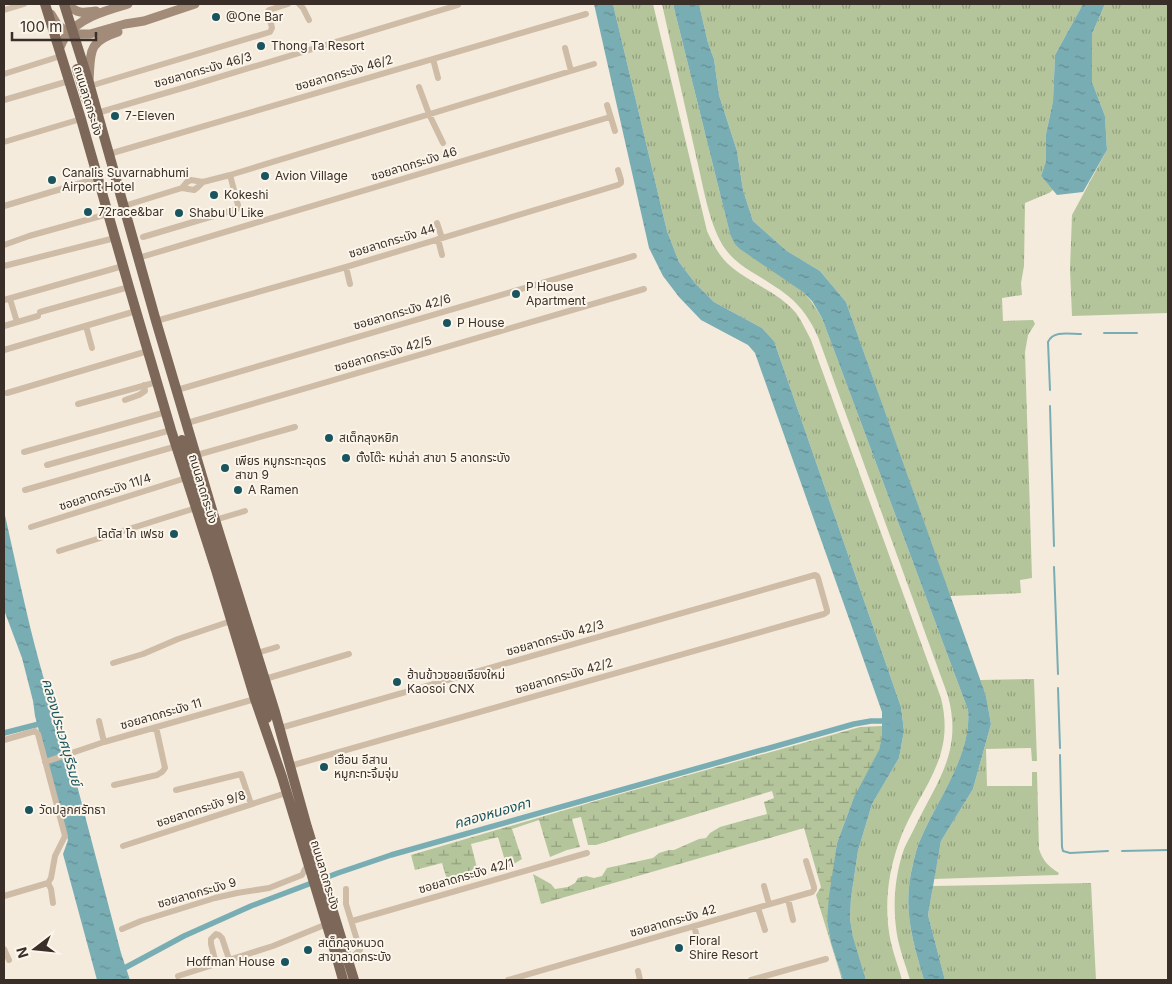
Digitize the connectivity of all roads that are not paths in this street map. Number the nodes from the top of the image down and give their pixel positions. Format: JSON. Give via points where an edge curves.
{"nodes":[{"id":1,"x":24,"y":4,"type":"edge"},
{"id":2,"x":47,"y":4,"type":"edge"},
{"id":3,"x":57,"y":4,"type":"edge"},
{"id":4,"x":65,"y":4,"type":"edge"},
{"id":5,"x":128,"y":4,"type":"edge"},
{"id":6,"x":195,"y":4,"type":"edge"},
{"id":7,"x":288,"y":4,"type":"edge"},
{"id":8,"x":299,"y":4,"type":"edge"},
{"id":9,"x":458,"y":5,"type":"edge"},
{"id":10,"x":4,"y":10,"type":"edge"},
{"id":11,"x":102,"y":11,"type":"junction"},
{"id":12,"x":586,"y":14,"type":"dead end"},
{"id":13,"x":309,"y":20,"type":"dead end"},
{"id":14,"x":144,"y":21,"type":"junction"},
{"id":15,"x":72,"y":32,"type":"junction"},
{"id":16,"x":565,"y":48,"type":"dead end"},
{"id":17,"x":60,"y":53,"type":"junction"},
{"id":18,"x":433,"y":59,"type":"junction"},
{"id":19,"x":594,"y":64,"type":"dead end"},
{"id":20,"x":571,"y":71,"type":"junction"},
{"id":21,"x":4,"y":74,"type":"edge"},
{"id":22,"x":438,"y":78,"type":"dead end"},
{"id":23,"x":69,"y":81,"type":"junction"},
{"id":24,"x":89,"y":85,"type":"junction"},
{"id":25,"x":419,"y":87,"type":"dead end"},
{"id":26,"x":4,"y":100,"type":"edge"},
{"id":27,"x":607,"y":105,"type":"dead end"},
{"id":28,"x":97,"y":113,"type":"junction"},
{"id":29,"x":428,"y":114,"type":"junction"},
{"id":30,"x":610,"y":117,"type":"junction"},
{"id":31,"x":80,"y":119,"type":"junction"},
{"id":32,"x":614,"y":131,"type":"dead end"},
{"id":33,"x":4,"y":142,"type":"edge"},
{"id":34,"x":442,"y":143,"type":"dead end"},
{"id":35,"x":109,"y":154,"type":"junction"},
{"id":36,"x":618,"y":170,"type":"dead end"},
{"id":37,"x":230,"y":174,"type":"junction"},
{"id":38,"x":98,"y":178,"type":"junction"},
{"id":39,"x":203,"y":182,"type":"junction"},
{"id":40,"x":182,"y":188,"type":"junction"},
{"id":41,"x":4,"y":206,"type":"edge"},
{"id":42,"x":124,"y":206,"type":"junction"},
{"id":43,"x":108,"y":214,"type":"junction"},
{"id":44,"x":438,"y":223,"type":"dead end"},
{"id":45,"x":143,"y":237,"type":"dead end"},
{"id":46,"x":115,"y":238,"type":"junction"},
{"id":47,"x":440,"y":239,"type":"junction"},
{"id":48,"x":4,"y":245,"type":"edge"},
{"id":49,"x":442,"y":255,"type":"dead end"},
{"id":50,"x":634,"y":256,"type":"dead end"},
{"id":51,"x":138,"y":258,"type":"junction"},
{"id":52,"x":4,"y":266,"type":"edge"},
{"id":53,"x":123,"y":266,"type":"junction"},
{"id":54,"x":346,"y":267,"type":"junction"},
{"id":55,"x":350,"y":284,"type":"dead end"},
{"id":56,"x":129,"y":287,"type":"junction"},
{"id":57,"x":644,"y":289,"type":"dead end"},
{"id":58,"x":7,"y":300,"type":"edge"},
{"id":59,"x":136,"y":311,"type":"junction"},
{"id":60,"x":156,"y":321,"type":"junction"},
{"id":61,"x":16,"y":322,"type":"junction"},
{"id":62,"x":4,"y":326,"type":"edge"},
{"id":63,"x":86,"y":326,"type":"junction"},
{"id":64,"x":92,"y":348,"type":"dead end"},
{"id":65,"x":4,"y":350,"type":"edge"},
{"id":66,"x":148,"y":351,"type":"junction"},
{"id":67,"x":157,"y":382,"type":"junction"},
{"id":68,"x":144,"y":386,"type":"junction"},
{"id":69,"x":177,"y":390,"type":"junction"},
{"id":70,"x":7,"y":393,"type":"dead end"},
{"id":71,"x":126,"y":400,"type":"dead end"},
{"id":72,"x":78,"y":404,"type":"dead end"},
{"id":73,"x":166,"y":412,"type":"junction"},
{"id":74,"x":187,"y":423,"type":"junction"},
{"id":75,"x":295,"y":427,"type":"dead end"},
{"id":76,"x":171,"y":430,"type":"junction"},
{"id":77,"x":176,"y":446,"type":"junction"},
{"id":78,"x":24,"y":452,"type":"dead end"},
{"id":79,"x":197,"y":456,"type":"junction"},
{"id":80,"x":47,"y":465,"type":"dead end"},
{"id":81,"x":186,"y":478,"type":"junction"},
{"id":82,"x":26,"y":490,"type":"dead end"},
{"id":83,"x":212,"y":507,"type":"junction"},
{"id":84,"x":196,"y":508,"type":"junction"},
{"id":85,"x":245,"y":511,"type":"dead end"},
{"id":86,"x":216,"y":520,"type":"junction"},
{"id":87,"x":31,"y":527,"type":"dead end"},
{"id":88,"x":59,"y":551,"type":"dead end"},
{"id":89,"x":822,"y":594,"type":"joint"},
{"id":90,"x":231,"y":621,"type":"junction"},
{"id":91,"x":277,"y":647,"type":"dead end"},
{"id":92,"x":257,"y":653,"type":"junction"},
{"id":93,"x":349,"y":654,"type":"dead end"},
{"id":94,"x":113,"y":663,"type":"dead end"},
{"id":95,"x":265,"y":680,"type":"junction"},
{"id":96,"x":254,"y":699,"type":"junction"},
{"id":97,"x":99,"y":722,"type":"dead end"},
{"id":98,"x":156,"y":727,"type":"junction"},
{"id":99,"x":280,"y":728,"type":"junction"},
{"id":100,"x":4,"y":740,"type":"edge"},
{"id":101,"x":104,"y":742,"type":"junction"},
{"id":102,"x":47,"y":761,"type":"junction"},
{"id":103,"x":290,"y":766,"type":"junction"},
{"id":104,"x":282,"y":777,"type":"junction"},
{"id":105,"x":114,"y":785,"type":"dead end"},
{"id":106,"x":176,"y":790,"type":"dead end"},
{"id":107,"x":297,"y":790,"type":"junction"},
{"id":108,"x":287,"y":796,"type":"junction"},
{"id":109,"x":250,"y":804,"type":"junction"},
{"id":110,"x":302,"y":829,"type":"junction"},
{"id":111,"x":123,"y":846,"type":"dead end"},
{"id":112,"x":587,"y":853,"type":"dead end"},
{"id":113,"x":806,"y":861,"type":"dead end"},
{"id":114,"x":305,"y":869,"type":"junction"},
{"id":115,"x":48,"y":884,"type":"junction"},
{"id":116,"x":764,"y":886,"type":"dead end"},
{"id":117,"x":346,"y":889,"type":"dead end"},
{"id":118,"x":4,"y":896,"type":"edge"},
{"id":119,"x":788,"y":899,"type":"junction"},
{"id":120,"x":53,"y":903,"type":"dead end"},
{"id":121,"x":770,"y":904,"type":"junction"},
{"id":122,"x":758,"y":908,"type":"junction"},
{"id":123,"x":794,"y":920,"type":"dead end"},
{"id":124,"x":352,"y":921,"type":"junction"},
{"id":125,"x":322,"y":926,"type":"junction"},
{"id":126,"x":694,"y":926,"type":"junction"},
{"id":127,"x":122,"y":928,"type":"dead end"},
{"id":128,"x":765,"y":930,"type":"dead end"},
{"id":129,"x":707,"y":940,"type":"dead end"},
{"id":130,"x":4,"y":949,"type":"edge"},
{"id":131,"x":344,"y":955,"type":"junction"},
{"id":132,"x":826,"y":958,"type":"dead end"},
{"id":133,"x":229,"y":959,"type":"junction"},
{"id":134,"x":9,"y":960,"type":"dead end"},
{"id":135,"x":216,"y":964,"type":"junction"},
{"id":136,"x":638,"y":971,"type":"dead end"},
{"id":137,"x":178,"y":976,"type":"dead end"},
{"id":138,"x":523,"y":978,"type":"edge"},
{"id":139,"x":341,"y":980,"type":"edge"},
{"id":140,"x":356,"y":980,"type":"edge"},
{"id":141,"x":508,"y":980,"type":"edge"},
{"id":142,"x":640,"y":980,"type":"edge"},
{"id":143,"x":751,"y":980,"type":"edge"}],
"edges":[{"from":1,"to":10,"type":"street"},
{"from":2,"to":15,"type":"street","via":[[57,24]]},
{"from":2,"to":17,"type":"main road","name":"ถนนลาดกระบัง"},
{"from":2,"to":104,"type":"main road","via":[[207,514]]},
{"from":3,"to":83,"type":"main road","via":[[190,454]]},
{"from":4,"to":11,"type":"street","via":[[80,13]]},
{"from":4,"to":15,"type":"main road","name":"ถนนลาดกระบัง"},
{"from":5,"to":11,"type":"street"},
{"from":6,"to":14,"type":"street"},
{"from":7,"to":24,"type":"street","via":[[269,10],[270,32]]},
{"from":8,"to":13,"type":"street"},
{"from":9,"to":28,"type":"street","name":"ซอยลาดกระบัง 46/3"},
{"from":11,"to":15,"type":"street","via":[[85,19]]},
{"from":12,"to":18,"type":"street","name":"ซอยลาดกระบัง 46/2"},
{"from":14,"to":15,"type":"street","via":[[90,34]]},
{"from":14,"to":24,"type":"street","via":[[96,43],[91,49]]},
{"from":15,"to":17,"type":"street","via":[[64,38]]},
{"from":15,"to":24,"type":"main road","name":"ถนนลาดกระบัง"},
{"from":16,"to":20,"type":"street"},
{"from":17,"to":21,"type":"street"},
{"from":17,"to":23,"type":"main road","name":"ถนนลาดกระบัง"},
{"from":18,"to":22,"type":"street"},
{"from":18,"to":35,"type":"street","name":"ซอยลาดกระบัง 46/2"},
{"from":19,"to":20,"type":"street"},
{"from":20,"to":29,"type":"street"},
{"from":23,"to":26,"type":"street"},
{"from":23,"to":31,"type":"main road","name":"ถนนลาดกระบัง"},
{"from":24,"to":28,"type":"main road","name":"ถนนลาดกระบัง"},
{"from":25,"to":29,"type":"street"},
{"from":27,"to":30,"type":"street"},
{"from":28,"to":35,"type":"main road","name":"ถนนลาดกระบัง"},
{"from":29,"to":34,"type":"street"},
{"from":29,"to":37,"type":"street"},
{"from":30,"to":32,"type":"street"},
{"from":30,"to":51,"type":"street","name":"ซอยลาดกระบัง 46"},
{"from":31,"to":33,"type":"street"},
{"from":31,"to":38,"type":"main road","name":"ถนนลาดกระบัง"},
{"from":35,"to":42,"type":"main road","name":"ถนนลาดกระบัง"},
{"from":36,"to":47,"type":"street","name":"ซอยลาดกระบัง 44","via":[[621,180],[618,185]]},
{"from":37,"to":39,"type":"street"},
{"from":37,"to":45,"type":"street","via":[[237,209]]},
{"from":38,"to":41,"type":"street"},
{"from":38,"to":43,"type":"main road","name":"ถนนลาดกระบัง"},
{"from":39,"to":40,"type":"street","via":[[194,190]]},
{"from":39,"to":40,"type":"street","via":[[191,180]]},
{"from":40,"to":42,"type":"street"},
{"from":42,"to":51,"type":"main road","name":"ถนนลาดกระบัง"},
{"from":43,"to":46,"type":"main road","name":"ถนนลาดกระบัง"},
{"from":43,"to":48,"type":"street"},
{"from":44,"to":47,"type":"street"},
{"from":46,"to":52,"type":"street"},
{"from":46,"to":53,"type":"main road","name":"ถนนลาดกระบัง"},
{"from":47,"to":49,"type":"street"},
{"from":47,"to":54,"type":"street","name":"ซอยลาดกระบัง 44"},
{"from":50,"to":69,"type":"street","name":"ซอยลาดกระบัง 42/6"},
{"from":51,"to":60,"type":"main road","name":"ถนนลาดกระบัง"},
{"from":53,"to":56,"type":"main road","name":"ถนนลาดกระบัง"},
{"from":53,"to":58,"type":"street"},
{"from":54,"to":55,"type":"street"},
{"from":54,"to":60,"type":"street","name":"ซอยลาดกระบัง 44"},
{"from":56,"to":59,"type":"main road","name":"ถนนลาดกระบัง"},
{"from":56,"to":61,"type":"street"},
{"from":57,"to":74,"type":"street","name":"ซอยลาดกระบัง 42/5"},
{"from":58,"to":61,"type":"street"},
{"from":59,"to":63,"type":"street"},
{"from":59,"to":66,"type":"main road","name":"ถนนลาดกระบัง"},
{"from":60,"to":69,"type":"main road","name":"ถนนลาดกระบัง"},
{"from":61,"to":62,"type":"street"},
{"from":63,"to":64,"type":"street"},
{"from":63,"to":65,"type":"street"},
{"from":66,"to":67,"type":"main road","name":"ถนนลาดกระบัง"},
{"from":66,"to":70,"type":"street"},
{"from":67,"to":68,"type":"street"},
{"from":67,"to":73,"type":"main road","name":"ถนนลาดกระบัง"},
{"from":68,"to":71,"type":"street","via":[[142,393]]},
{"from":68,"to":72,"type":"street"},
{"from":69,"to":74,"type":"main road","name":"ถนนลาดกระบัง"},
{"from":73,"to":76,"type":"main road","name":"ถนนลาดกระบัง"},
{"from":73,"to":78,"type":"street"},
{"from":74,"to":79,"type":"main road","name":"ถนนลาดกระบัง"},
{"from":75,"to":79,"type":"street"},
{"from":76,"to":77,"type":"main road","name":"ถนนลาดกระบัง"},
{"from":76,"to":80,"type":"street"},
{"from":77,"to":81,"type":"main road","name":"ถนนลาดกระบัง"},
{"from":77,"to":82,"type":"street"},
{"from":79,"to":83,"type":"main road","name":"ถนนลาดกระบัง"},
{"from":81,"to":84,"type":"main road","name":"ถนนลาดกระบัง"},
{"from":81,"to":87,"type":"street","name":"ซอยลาดกระบัง 11/4"},
{"from":83,"to":86,"type":"main road","name":"ถนนลาดกระบัง"},
{"from":84,"to":88,"type":"street"},
{"from":84,"to":90,"type":"main road","name":"ถนนลาดกระบัง"},
{"from":85,"to":86,"type":"street"},
{"from":86,"to":92,"type":"main road","name":"ถนนลาดกระบัง"},
{"from":89,"to":99,"type":"street","name":"ซอยลาดกระบัง 42/3","via":[[815,575]]},
{"from":89,"to":103,"type":"street","name":"ซอยลาดกระบัง 42/2","via":[[827,610],[824,614]]},
{"from":90,"to":94,"type":"street"},
{"from":90,"to":96,"type":"main road","name":"ถนนลาดกระบัง"},
{"from":91,"to":92,"type":"street"},
{"from":92,"to":95,"type":"main road","name":"ถนนลาดกระบัง"},
{"from":93,"to":95,"type":"street"},
{"from":95,"to":99,"type":"main road","name":"ถนนลาดกระบัง"},
{"from":96,"to":98,"type":"street","name":"ซอยลาดกระบัง 11"},
{"from":96,"to":104,"type":"main road","name":"ถนนลาดกระบัง"},
{"from":97,"to":101,"type":"street"},
{"from":98,"to":101,"type":"street","name":"ซอยลาดกระบัง 11"},
{"from":98,"to":105,"type":"street","via":[[165,768],[157,775]]},
{"from":99,"to":103,"type":"main road","name":"ถนนลาดกระบัง"},
{"from":100,"to":102,"type":"street","via":[[35,731]]},
{"from":101,"to":102,"type":"street","name":"ซอยลาดกระบัง 11"},
{"from":102,"to":115,"type":"street","via":[[65,836],[55,856]]},
{"from":103,"to":107,"type":"main road","name":"ถนนลาดกระบัง"},
{"from":104,"to":108,"type":"main road","name":"ถนนลาดกระบัง"},
{"from":106,"to":109,"type":"street","via":[[241,774]]},
{"from":107,"to":110,"type":"main road","name":"ถนนลาดกระบัง"},
{"from":107,"to":114,"type":"main road","via":[[306,799],[324,861]]},
{"from":108,"to":109,"type":"street","name":"ซอยลาดกระบัง 9/8"},
{"from":108,"to":110,"type":"main road","name":"ถนนลาดกระบัง"},
{"from":108,"to":114,"type":"main road","via":[[289,816]]},
{"from":109,"to":111,"type":"street","name":"ซอยลาดกระบัง 9/8"},
{"from":110,"to":131,"type":"main road","name":"ถนนลาดกระบัง"},
{"from":112,"to":124,"type":"street","name":"ซอยลาดกระบัง 42/1"},
{"from":113,"to":119,"type":"street","name":"ซอยลาดกระบัง 42","via":[[814,890]]},
{"from":114,"to":127,"type":"street","name":"ซอยลาดกระบัง 9","via":[[302,875],[269,888],[215,898]]},
{"from":115,"to":118,"type":"street"},
{"from":115,"to":120,"type":"street"},
{"from":116,"to":121,"type":"street"},
{"from":117,"to":124,"type":"street","via":[[346,904]]},
{"from":119,"to":121,"type":"street","name":"ซอยลาดกระบัง 42"},
{"from":119,"to":123,"type":"street"},
{"from":121,"to":122,"type":"street","name":"ซอยลาดกระบัง 42"},
{"from":122,"to":126,"type":"street","name":"ซอยลาดกระบัง 42"},
{"from":122,"to":128,"type":"street"},
{"from":124,"to":131,"type":"street","via":[[360,950]]},
{"from":125,"to":131,"type":"main road","via":[[314,900],[333,894]]},
{"from":125,"to":133,"type":"street"},
{"from":125,"to":139,"type":"main road"},
{"from":126,"to":129,"type":"street","via":[[700,941]]},
{"from":126,"to":138,"type":"street","name":"ซอยลาดกระบัง 42"},
{"from":130,"to":134,"type":"street"},
{"from":131,"to":139,"type":"main road","name":"ถนนลาดกระบัง"},
{"from":131,"to":140,"type":"main road","name":"ถนนลาดกระบัง"},
{"from":132,"to":143,"type":"street"},
{"from":133,"to":135,"type":"street"},
{"from":133,"to":135,"type":"street","via":[[222,938],[216,934],[211,939]]},
{"from":135,"to":137,"type":"street"},
{"from":136,"to":142,"type":"street"},
{"from":138,"to":141,"type":"street","name":"ซอยลาดกระบัง 42"}]}
